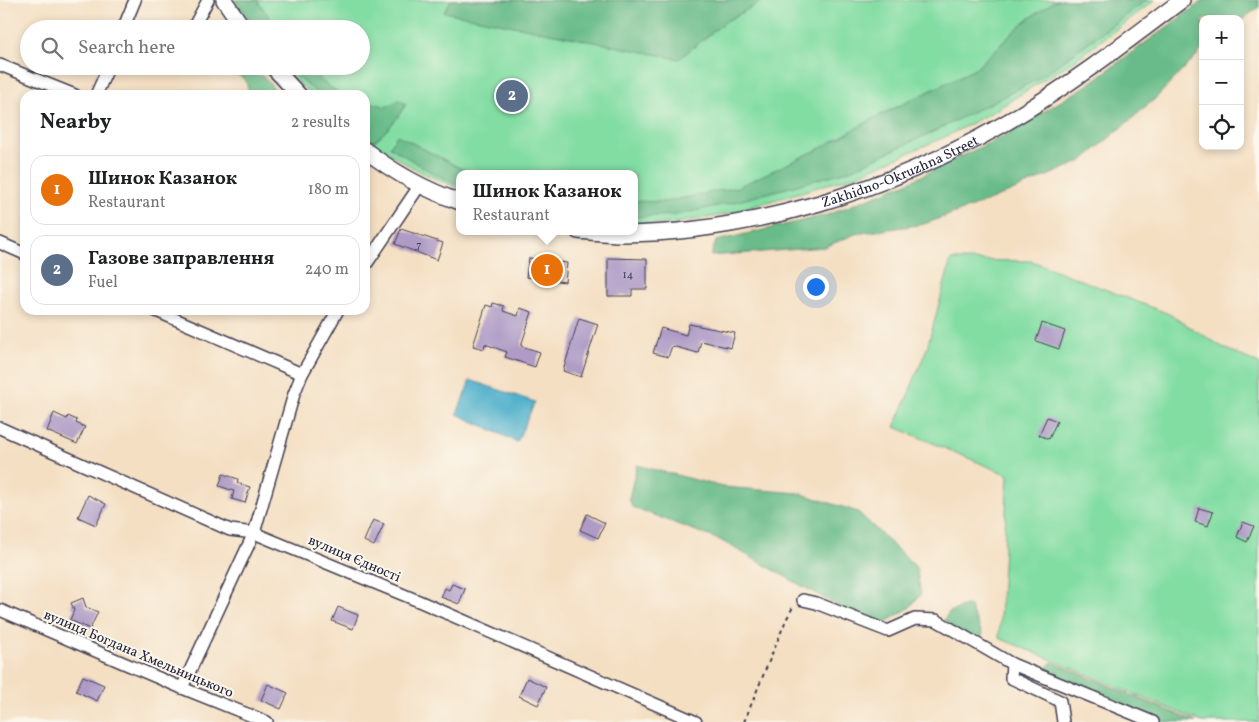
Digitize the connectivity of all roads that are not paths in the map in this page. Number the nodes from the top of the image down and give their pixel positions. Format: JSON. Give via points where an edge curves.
{"nodes":[{"id":1,"x":135,"y":0,"type":"edge"},
{"id":2,"x":208,"y":0,"type":"edge"},
{"id":3,"x":224,"y":0,"type":"edge"},
{"id":4,"x":1182,"y":0,"type":"edge"},
{"id":5,"x":127,"y":20,"type":"edge"},
{"id":6,"x":197,"y":20,"type":"edge"},
{"id":7,"x":238,"y":20,"type":"edge"},
{"id":8,"x":0,"y":65,"type":"edge"},
{"id":9,"x":20,"y":73,"type":"edge"},
{"id":10,"x":25,"y":75,"type":"edge"},
{"id":11,"x":105,"y":75,"type":"edge"},
{"id":12,"x":280,"y":75,"type":"edge"},
{"id":13,"x":62,"y":90,"type":"edge"},
{"id":14,"x":98,"y":90,"type":"edge"},
{"id":15,"x":294,"y":90,"type":"edge"},
{"id":16,"x":370,"y":154,"type":"edge"},
{"id":17,"x":420,"y":185,"type":"junction"},
{"id":18,"x":456,"y":200,"type":"edge"},
{"id":19,"x":638,"y":233,"type":"edge"},
{"id":20,"x":0,"y":243,"type":"edge"},
{"id":21,"x":20,"y":252,"type":"edge"},
{"id":22,"x":370,"y":259,"type":"edge"},
{"id":23,"x":166,"y":315,"type":"edge"},
{"id":24,"x":335,"y":315,"type":"edge"},
{"id":25,"x":302,"y":374,"type":"junction"},
{"id":26,"x":0,"y":428,"type":"edge"},
{"id":27,"x":254,"y":533,"type":"junction"},
{"id":28,"x":803,"y":600,"type":"road end"},
{"id":29,"x":0,"y":610,"type":"edge"},
{"id":30,"x":1012,"y":664,"type":"junction"},
{"id":31,"x":182,"y":688,"type":"junction"},
{"id":32,"x":267,"y":722,"type":"edge"},
{"id":33,"x":696,"y":722,"type":"edge"},
{"id":34,"x":1063,"y":722,"type":"edge"},
{"id":35,"x":1153,"y":722,"type":"edge"}],
"edges":[{"from":1,"to":5,"type":"street"},
{"from":2,"to":6,"type":"street"},
{"from":3,"to":7,"type":"main road"},
{"from":4,"to":19,"type":"main road","name":"Zakhidno-Okruzhna Street","via":[[1092,68],[1002,126],[944,155],[823,202],[727,225]]},
{"from":8,"to":9,"type":"street"},
{"from":10,"to":13,"type":"street"},
{"from":11,"to":14,"type":"street"},
{"from":12,"to":15,"type":"main road"},
{"from":16,"to":17,"type":"main road"},
{"from":17,"to":18,"type":"main road"},
{"from":17,"to":22,"type":"street"},
{"from":20,"to":21,"type":"street"},
{"from":23,"to":25,"type":"street"},
{"from":24,"to":25,"type":"street"},
{"from":25,"to":27,"type":"street"},
{"from":26,"to":27,"type":"street","name":"вулиця Єдності","via":[[230,530]]},
{"from":27,"to":31,"type":"street"},
{"from":27,"to":33,"type":"street","name":"вулиця Єдності"},
{"from":28,"to":30,"type":"street","via":[[888,631],[914,619],[936,620]]},
{"from":29,"to":31,"type":"street","name":"вулиця Богдана Хмельницького"},
{"from":30,"to":34,"type":"street","via":[[1011,678],[1060,701]]},
{"from":30,"to":35,"type":"street"},
{"from":31,"to":32,"type":"street","name":"вулиця Богдана Хмельницького"}]}
